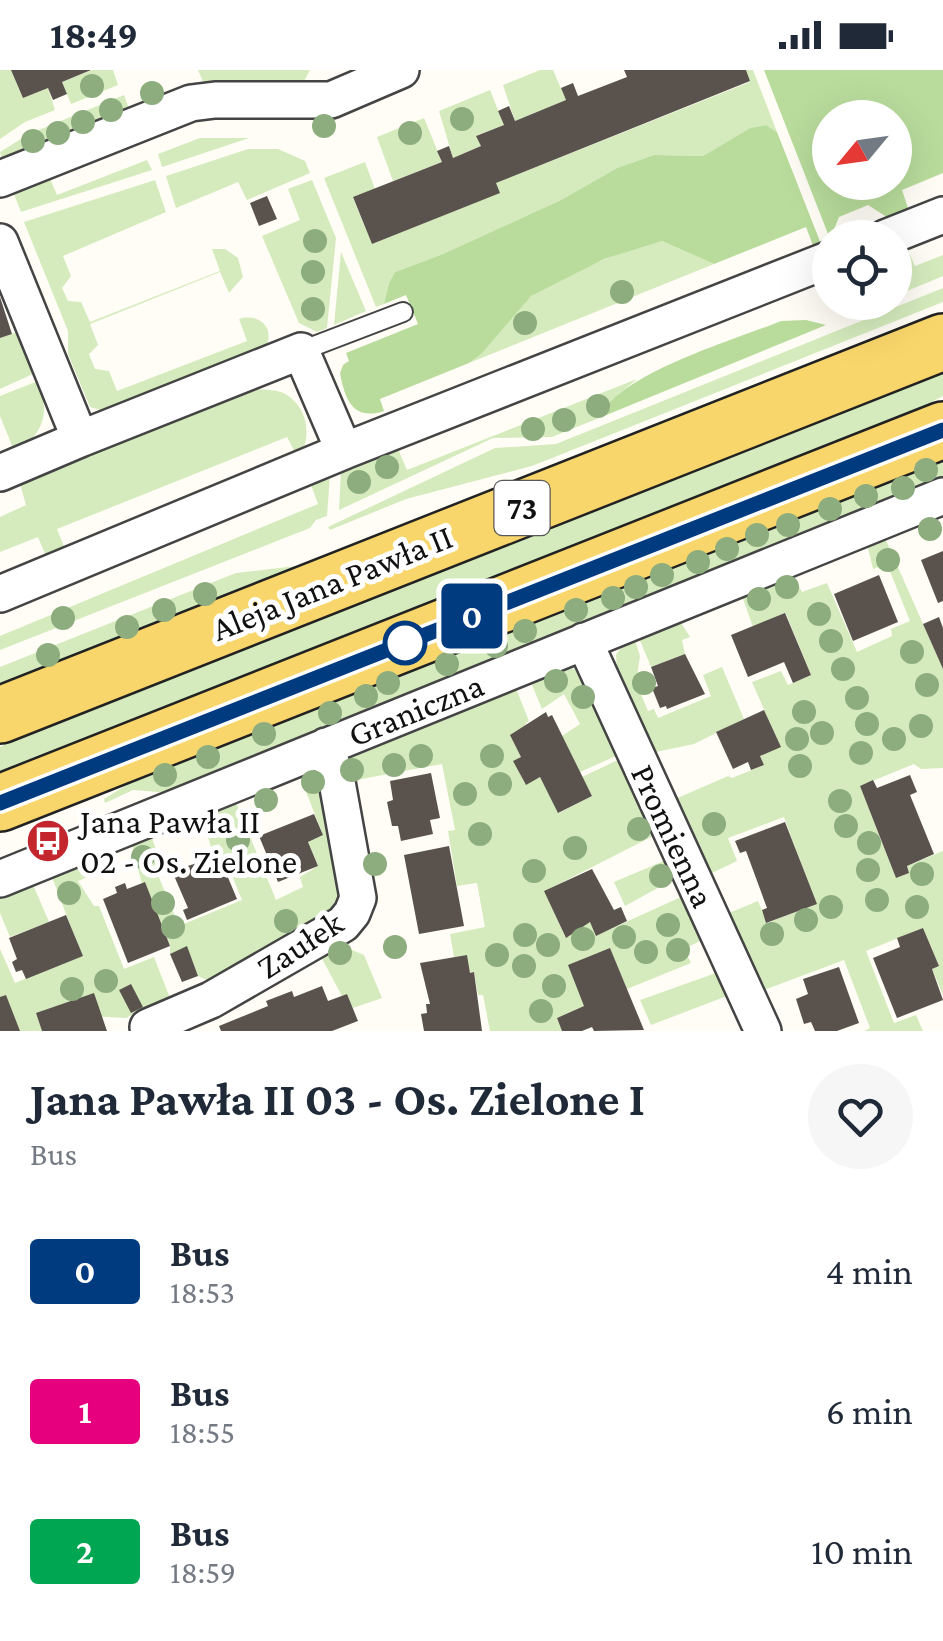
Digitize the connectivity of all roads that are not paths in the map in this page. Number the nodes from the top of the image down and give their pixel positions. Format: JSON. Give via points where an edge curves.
{"nodes":[{"id":1,"x":401,"y":70,"type":"edge"},
{"id":2,"x":0,"y":179,"type":"edge"},
{"id":3,"x":943,"y":215,"type":"edge"},
{"id":4,"x":912,"y":227,"type":"edge"},
{"id":5,"x":0,"y":242,"type":"edge"},
{"id":6,"x":812,"y":266,"type":"edge"},
{"id":7,"x":404,"y":312,"type":"dead end"},
{"id":8,"x":943,"y":342,"type":"edge"},
{"id":9,"x":300,"y":351,"type":"junction"},
{"id":10,"x":943,"y":430,"type":"edge"},
{"id":11,"x":80,"y":439,"type":"junction"},
{"id":12,"x":344,"y":451,"type":"junction"},
{"id":13,"x":0,"y":473,"type":"edge"},
{"id":14,"x":943,"y":496,"type":"edge"},
{"id":15,"x":0,"y":594,"type":"edge"},
{"id":16,"x":584,"y":641,"type":"junction"},
{"id":17,"x":0,"y":714,"type":"edge"},
{"id":18,"x":326,"y":746,"type":"junction"},
{"id":19,"x":0,"y":803,"type":"edge"},
{"id":20,"x":0,"y":879,"type":"edge"},
{"id":21,"x":148,"y":1027,"type":"dead end"},
{"id":22,"x":763,"y":1031,"type":"edge"}],
"edges":[{"from":1,"to":2,"type":"street","via":[[332,100],[191,103]]},
{"from":3,"to":4,"type":"street"},
{"from":5,"to":11,"type":"street"},
{"from":6,"to":12,"type":"street"},
{"from":7,"to":9,"type":"lane"},
{"from":8,"to":17,"type":"main road","name":"Aleja Jana Pawła II","number":"73"},
{"from":9,"to":11,"type":"street"},
{"from":9,"to":12,"type":"street"},
{"from":10,"to":19,"type":"main road","number":"73"},
{"from":11,"to":13,"type":"street"},
{"from":12,"to":15,"type":"street"},
{"from":14,"to":16,"type":"street","name":"Graniczna"},
{"from":16,"to":18,"type":"street","name":"Graniczna"},
{"from":16,"to":22,"type":"street","name":"Promienna"},
{"from":18,"to":20,"type":"street","name":"Graniczna"},
{"from":18,"to":21,"type":"street","name":"Zaułek","via":[[358,898],[352,914],[211,1000]]}]}
